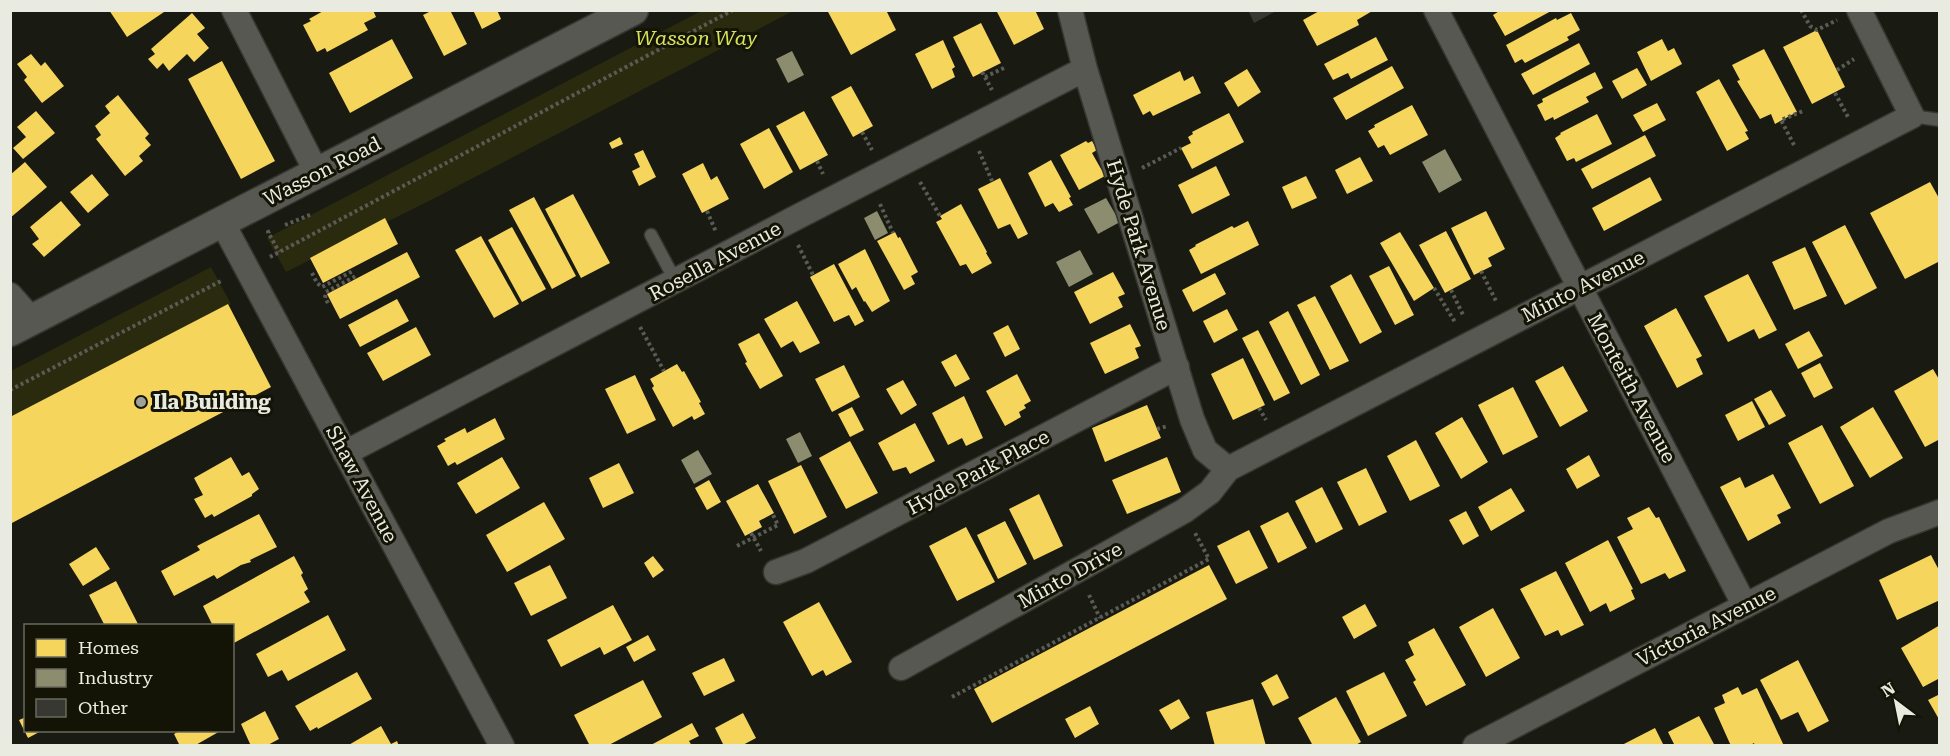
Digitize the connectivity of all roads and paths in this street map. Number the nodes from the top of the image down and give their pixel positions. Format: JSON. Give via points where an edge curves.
{"nodes":[{"id":1,"x":234,"y":10,"type":"edge"},
{"id":2,"x":633,"y":10,"type":"edge"},
{"id":3,"x":733,"y":10,"type":"edge"},
{"id":4,"x":1070,"y":10,"type":"edge"},
{"id":5,"x":1436,"y":10,"type":"edge"},
{"id":6,"x":1801,"y":10,"type":"edge"},
{"id":7,"x":1848,"y":15,"type":"edge"},
{"id":8,"x":1857,"y":57,"type":"dead end"},
{"id":9,"x":1006,"y":67,"type":"dead end"},
{"id":10,"x":1085,"y":69,"type":"junction"},
{"id":11,"x":1837,"y":70,"type":"dead end"},
{"id":12,"x":982,"y":72,"type":"dead end"},
{"id":13,"x":985,"y":77,"type":"junction"},
{"id":14,"x":992,"y":91,"type":"dead end"},
{"id":15,"x":1835,"y":93,"type":"dead end"},
{"id":16,"x":1803,"y":111,"type":"dead end"},
{"id":17,"x":1912,"y":116,"type":"junction"},
{"id":18,"x":1848,"y":117,"type":"dead end"},
{"id":19,"x":1940,"y":120,"type":"edge"},
{"id":20,"x":862,"y":132,"type":"dead end"},
{"id":21,"x":1794,"y":145,"type":"dead end"},
{"id":22,"x":978,"y":148,"type":"dead end"},
{"id":23,"x":1181,"y":148,"type":"dead end"},
{"id":24,"x":873,"y":153,"type":"dead end"},
{"id":25,"x":817,"y":161,"type":"dead end"},
{"id":26,"x":318,"y":173,"type":"junction"},
{"id":27,"x":1132,"y":173,"type":"dead end"},
{"id":28,"x":825,"y":178,"type":"dead end"},
{"id":29,"x":919,"y":179,"type":"dead end"},
{"id":30,"x":992,"y":181,"type":"dead end"},
{"id":31,"x":878,"y":201,"type":"dead end"},
{"id":32,"x":312,"y":214,"type":"dead end"},
{"id":33,"x":940,"y":216,"type":"dead end"},
{"id":34,"x":222,"y":222,"type":"junction"},
{"id":35,"x":787,"y":223,"type":"junction"},
{"id":36,"x":893,"y":233,"type":"dead end"},
{"id":37,"x":651,"y":235,"type":"dead end"},
{"id":38,"x":279,"y":252,"type":"junction"},
{"id":39,"x":247,"y":270,"type":"junction"},
{"id":40,"x":353,"y":271,"type":"dead end"},
{"id":41,"x":1481,"y":272,"type":"dead end"},
{"id":42,"x":312,"y":273,"type":"dead end"},
{"id":43,"x":813,"y":275,"type":"dead end"},
{"id":44,"x":356,"y":276,"type":"dead end"},
{"id":45,"x":676,"y":282,"type":"junction"},
{"id":46,"x":1434,"y":288,"type":"dead end"},
{"id":47,"x":1579,"y":288,"type":"junction"},
{"id":48,"x":1451,"y":290,"type":"dead end"},
{"id":49,"x":10,"y":295,"type":"edge"},
{"id":50,"x":1496,"y":301,"type":"dead end"},
{"id":51,"x":327,"y":303,"type":"dead end"},
{"id":52,"x":1464,"y":317,"type":"dead end"},
{"id":53,"x":1455,"y":322,"type":"dead end"},
{"id":54,"x":21,"y":326,"type":"edge"},
{"id":55,"x":640,"y":326,"type":"dead end"},
{"id":56,"x":1177,"y":367,"type":"junction"},
{"id":57,"x":664,"y":370,"type":"dead end"},
{"id":58,"x":10,"y":390,"type":"edge"},
{"id":59,"x":1259,"y":408,"type":"dead end"},
{"id":60,"x":1266,"y":420,"type":"dead end"},
{"id":61,"x":345,"y":453,"type":"junction"},
{"id":62,"x":1228,"y":469,"type":"junction"},
{"id":63,"x":1184,"y":511,"type":"junction"},
{"id":64,"x":1940,"y":512,"type":"edge"},
{"id":65,"x":773,"y":515,"type":"dead end"},
{"id":66,"x":737,"y":546,"type":"dead end"},
{"id":67,"x":776,"y":572,"type":"dead end"},
{"id":68,"x":1089,"y":595,"type":"dead end"},
{"id":69,"x":1745,"y":606,"type":"junction"},
{"id":70,"x":1100,"y":618,"type":"junction"},
{"id":71,"x":901,"y":668,"type":"dead end"},
{"id":72,"x":952,"y":697,"type":"dead end"},
{"id":73,"x":502,"y":746,"type":"edge"},
{"id":74,"x":1475,"y":746,"type":"edge"}],
"edges":[{"from":1,"to":26,"type":"street"},
{"from":2,"to":26,"type":"street","name":"Wasson Road"},
{"from":3,"to":38,"type":"path"},
{"from":4,"to":10,"type":"street","name":"Hyde Park Avenue"},
{"from":5,"to":47,"type":"street","name":"Monteith Avenue"},
{"from":6,"to":7,"type":"path","via":[[1817,30]]},
{"from":7,"to":17,"type":"street"},
{"from":8,"to":11,"type":"path"},
{"from":9,"to":13,"type":"path"},
{"from":10,"to":35,"type":"street","name":"Rosella Avenue"},
{"from":10,"to":56,"type":"street","name":"Hyde Park Avenue"},
{"from":12,"to":13,"type":"path"},
{"from":13,"to":14,"type":"path"},
{"from":15,"to":18,"type":"path"},
{"from":16,"to":21,"type":"path","via":[[1781,120]]},
{"from":17,"to":19,"type":"lane"},
{"from":17,"to":47,"type":"street","name":"Minto Avenue"},
{"from":20,"to":24,"type":"path"},
{"from":22,"to":30,"type":"path"},
{"from":23,"to":27,"type":"path"},
{"from":25,"to":28,"type":"path"},
{"from":26,"to":34,"type":"street","name":"Wasson Road"},
{"from":29,"to":33,"type":"path"},
{"from":31,"to":36,"type":"path"},
{"from":32,"to":38,"type":"path","via":[[268,232]]},
{"from":34,"to":39,"type":"street","name":"Shaw Avenue"},
{"from":34,"to":54,"type":"street","name":"Wasson Road"},
{"from":35,"to":43,"type":"path"},
{"from":35,"to":45,"type":"street","name":"Rosella Avenue"},
{"from":37,"to":45,"type":"lane"},
{"from":38,"to":39,"type":"path"},
{"from":39,"to":58,"type":"path"},
{"from":39,"to":61,"type":"street","name":"Shaw Avenue"},
{"from":40,"to":42,"type":"path","via":[[322,286]]},
{"from":41,"to":50,"type":"path"},
{"from":44,"to":51,"type":"path","via":[[326,292]]},
{"from":45,"to":61,"type":"street","name":"Rosella Avenue"},
{"from":46,"to":53,"type":"path"},
{"from":47,"to":62,"type":"street","name":"Minto Avenue"},
{"from":47,"to":69,"type":"street","name":"Monteith Avenue"},
{"from":48,"to":52,"type":"path"},
{"from":49,"to":54,"type":"street"},
{"from":55,"to":57,"type":"path"},
{"from":56,"to":62,"type":"street","name":"Hyde Park Avenue","via":[[1205,450]]},
{"from":56,"to":67,"type":"street","name":"Hyde Park Place","via":[[816,556]]},
{"from":59,"to":60,"type":"path"},
{"from":61,"to":73,"type":"street","name":"Shaw Avenue"},
{"from":62,"to":63,"type":"street","name":"Minto Drive","via":[[1210,492]]},
{"from":63,"to":70,"type":"path","via":[[1209,559]]},
{"from":63,"to":71,"type":"street","name":"Minto Drive"},
{"from":64,"to":69,"type":"street","name":"Victoria Avenue","via":[[1888,531]]},
{"from":65,"to":66,"type":"path","via":[[778,525]]},
{"from":68,"to":70,"type":"path"},
{"from":69,"to":74,"type":"street","name":"Victoria Avenue"},
{"from":70,"to":72,"type":"path"}]}
